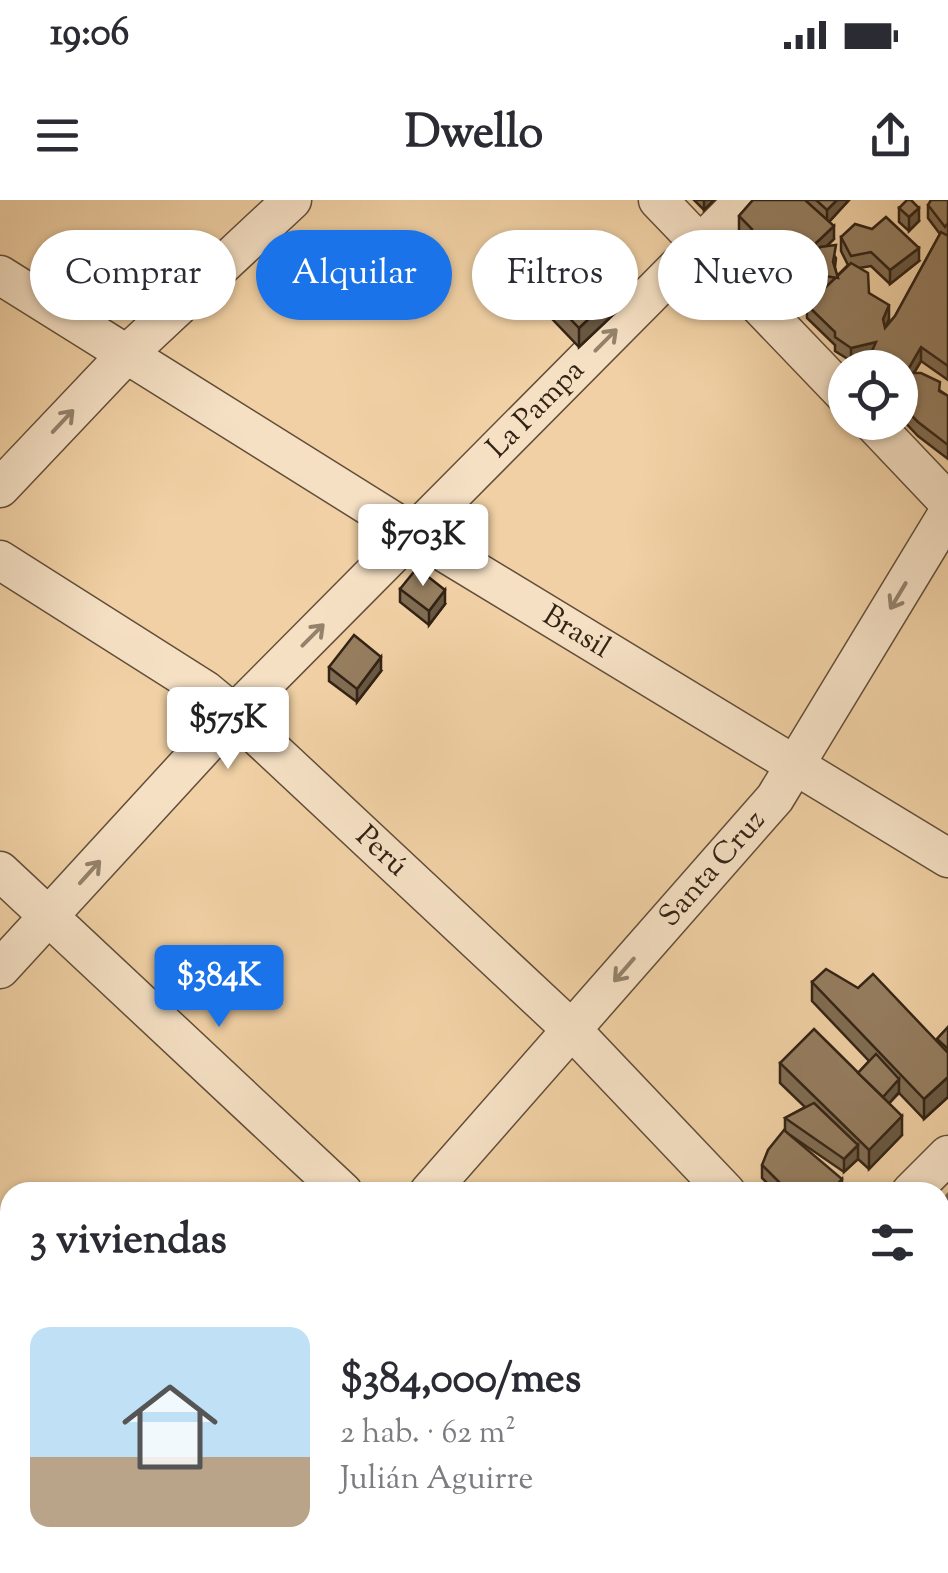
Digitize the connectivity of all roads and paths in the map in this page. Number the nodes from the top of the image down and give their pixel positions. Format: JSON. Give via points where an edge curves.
{"nodes":[{"id":1,"x":292,"y":200,"type":"edge"},
{"id":2,"x":658,"y":200,"type":"edge"},
{"id":3,"x":744,"y":200,"type":"edge"},
{"id":4,"x":687,"y":230,"type":"edge"},
{"id":5,"x":715,"y":230,"type":"edge"},
{"id":6,"x":0,"y":275,"type":"edge"},
{"id":7,"x":658,"y":287,"type":"edge"},
{"id":8,"x":774,"y":320,"type":"edge"},
{"id":9,"x":126,"y":354,"type":"junction"},
{"id":10,"x":828,"y":376,"type":"edge"},
{"id":11,"x":889,"y":440,"type":"edge"},
{"id":12,"x":0,"y":488,"type":"edge"},
{"id":13,"x":948,"y":502,"type":"edge"},
{"id":14,"x":948,"y":512,"type":"edge"},
{"id":15,"x":414,"y":534,"type":"junction"},
{"id":16,"x":0,"y":560,"type":"edge"},
{"id":17,"x":234,"y":714,"type":"junction"},
{"id":18,"x":798,"y":764,"type":"junction"},
{"id":19,"x":948,"y":858,"type":"edge"},
{"id":20,"x":0,"y":870,"type":"edge"},
{"id":21,"x":49,"y":917,"type":"junction"},
{"id":22,"x":0,"y":969,"type":"edge"},
{"id":23,"x":572,"y":1030,"type":"junction"},
{"id":24,"x":948,"y":1154,"type":"edge"},
{"id":25,"x":332,"y":1182,"type":"edge"},
{"id":26,"x":438,"y":1182,"type":"edge"},
{"id":27,"x":716,"y":1182,"type":"edge"},
{"id":28,"x":921,"y":1182,"type":"edge"}],
"edges":[{"from":1,"to":9,"type":"street"},
{"from":2,"to":4,"type":"street"},
{"from":3,"to":5,"type":"street","name":"La Pampa"},
{"from":6,"to":9,"type":"street","name":"Brasil"},
{"from":15,"to":7,"type":"street","name":"La Pampa","one_way":true},
{"from":8,"to":10,"type":"street"},
{"from":12,"to":9,"type":"street","one_way":true},
{"from":9,"to":15,"type":"street","name":"Brasil"},
{"from":11,"to":13,"type":"street"},
{"from":14,"to":18,"type":"street","name":"Santa Cruz","one_way":true},
{"from":17,"to":15,"type":"street","name":"La Pampa","one_way":true},
{"from":15,"to":18,"type":"street","name":"Brasil"},
{"from":16,"to":17,"type":"street","name":"Perú"},
{"from":21,"to":17,"type":"street","name":"La Pampa","one_way":true},
{"from":17,"to":23,"type":"street","name":"Perú"},
{"from":18,"to":19,"type":"street","name":"Brasil"},
{"from":18,"to":23,"type":"street","name":"Santa Cruz","one_way":true},
{"from":20,"to":21,"type":"street"},
{"from":21,"to":22,"type":"street","name":"La Pampa"},
{"from":21,"to":25,"type":"street"},
{"from":23,"to":26,"type":"street","name":"Santa Cruz"},
{"from":23,"to":27,"type":"street","name":"Perú"},
{"from":24,"to":28,"type":"street"}]}
